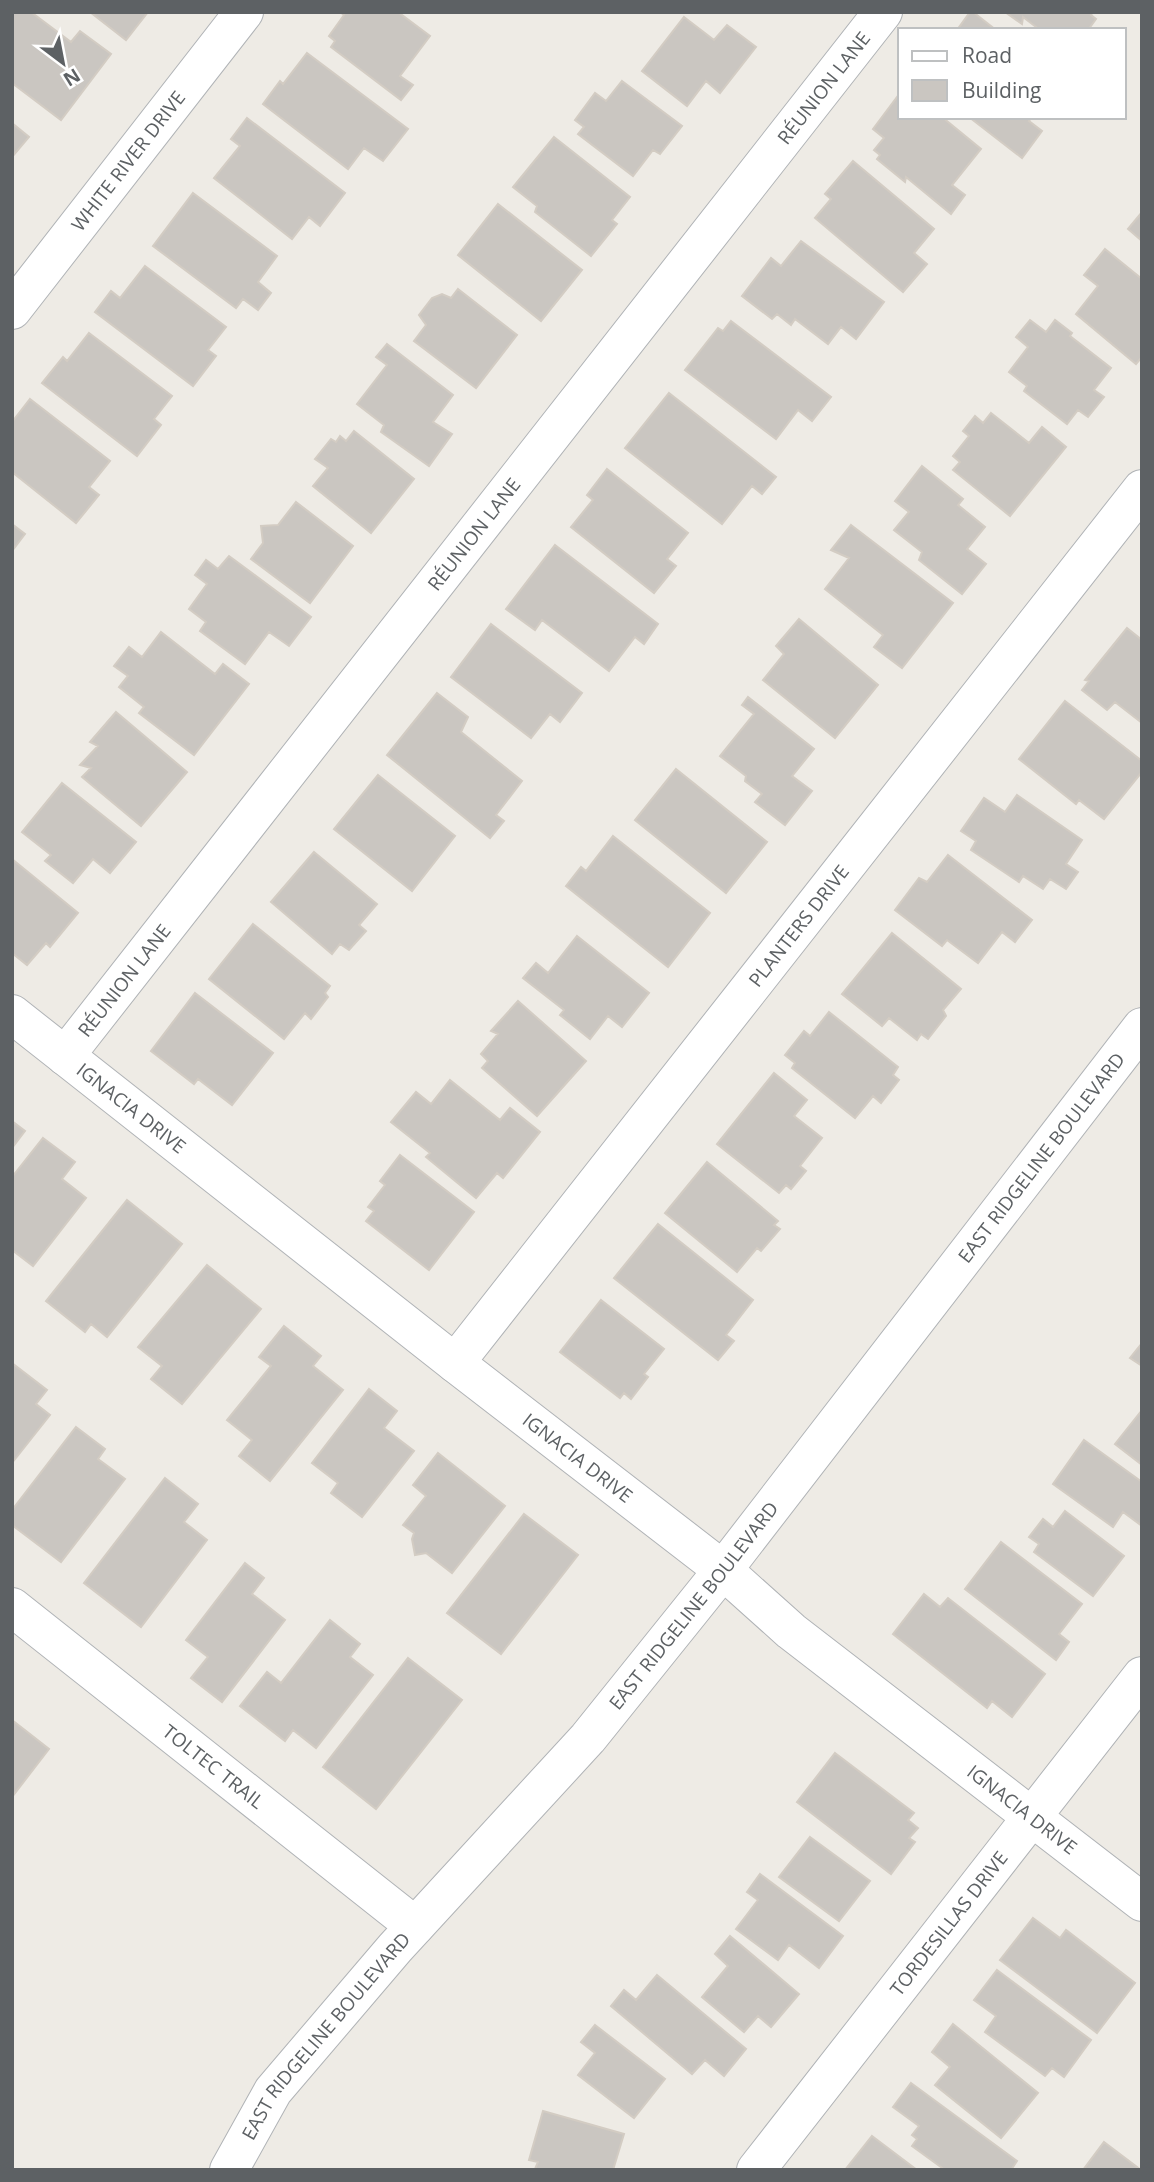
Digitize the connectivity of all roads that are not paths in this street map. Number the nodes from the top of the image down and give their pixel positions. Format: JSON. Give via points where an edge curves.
{"nodes":[{"id":1,"x":244,"y":12,"type":"edge"},
{"id":2,"x":883,"y":12,"type":"edge"},
{"id":3,"x":12,"y":310,"type":"edge"},
{"id":4,"x":1142,"y":488,"type":"edge"},
{"id":5,"x":12,"y":1014,"type":"edge"},
{"id":6,"x":1142,"y":1027,"type":"edge"},
{"id":7,"x":65,"y":1056,"type":"junction"},
{"id":8,"x":455,"y":1363,"type":"junction"},
{"id":9,"x":723,"y":1570,"type":"junction"},
{"id":10,"x":12,"y":1606,"type":"edge"},
{"id":11,"x":1142,"y":1676,"type":"edge"},
{"id":12,"x":1032,"y":1819,"type":"junction"},
{"id":13,"x":1142,"y":1902,"type":"edge"},
{"id":14,"x":415,"y":1926,"type":"junction"},
{"id":15,"x":229,"y":2170,"type":"edge"},
{"id":16,"x":756,"y":2170,"type":"edge"}],
"edges":[{"from":1,"to":3,"type":"street","name":"WHITE RIVER DRIVE"},
{"from":2,"to":7,"type":"street","name":"RÉUNION LANE"},
{"from":4,"to":8,"type":"street","name":"PLANTERS DRIVE"},
{"from":5,"to":7,"type":"street","name":"IGNACIA DRIVE"},
{"from":6,"to":9,"type":"street","name":"EAST RIDGELINE BOULEVARD"},
{"from":7,"to":8,"type":"street","name":"IGNACIA DRIVE"},
{"from":8,"to":9,"type":"street","name":"IGNACIA DRIVE"},
{"from":9,"to":12,"type":"street","name":"IGNACIA DRIVE","via":[[791,1631]]},
{"from":9,"to":14,"type":"street","name":"EAST RIDGELINE BOULEVARD","via":[[588,1738]]},
{"from":10,"to":14,"type":"street","name":"TOLTEC TRAIL"},
{"from":11,"to":12,"type":"street","name":"TORDESILLAS DRIVE"},
{"from":12,"to":13,"type":"street","name":"IGNACIA DRIVE"},
{"from":12,"to":16,"type":"street","name":"TORDESILLAS DRIVE"},
{"from":14,"to":15,"type":"street","name":"EAST RIDGELINE BOULEVARD","via":[[273,2091]]}]}
